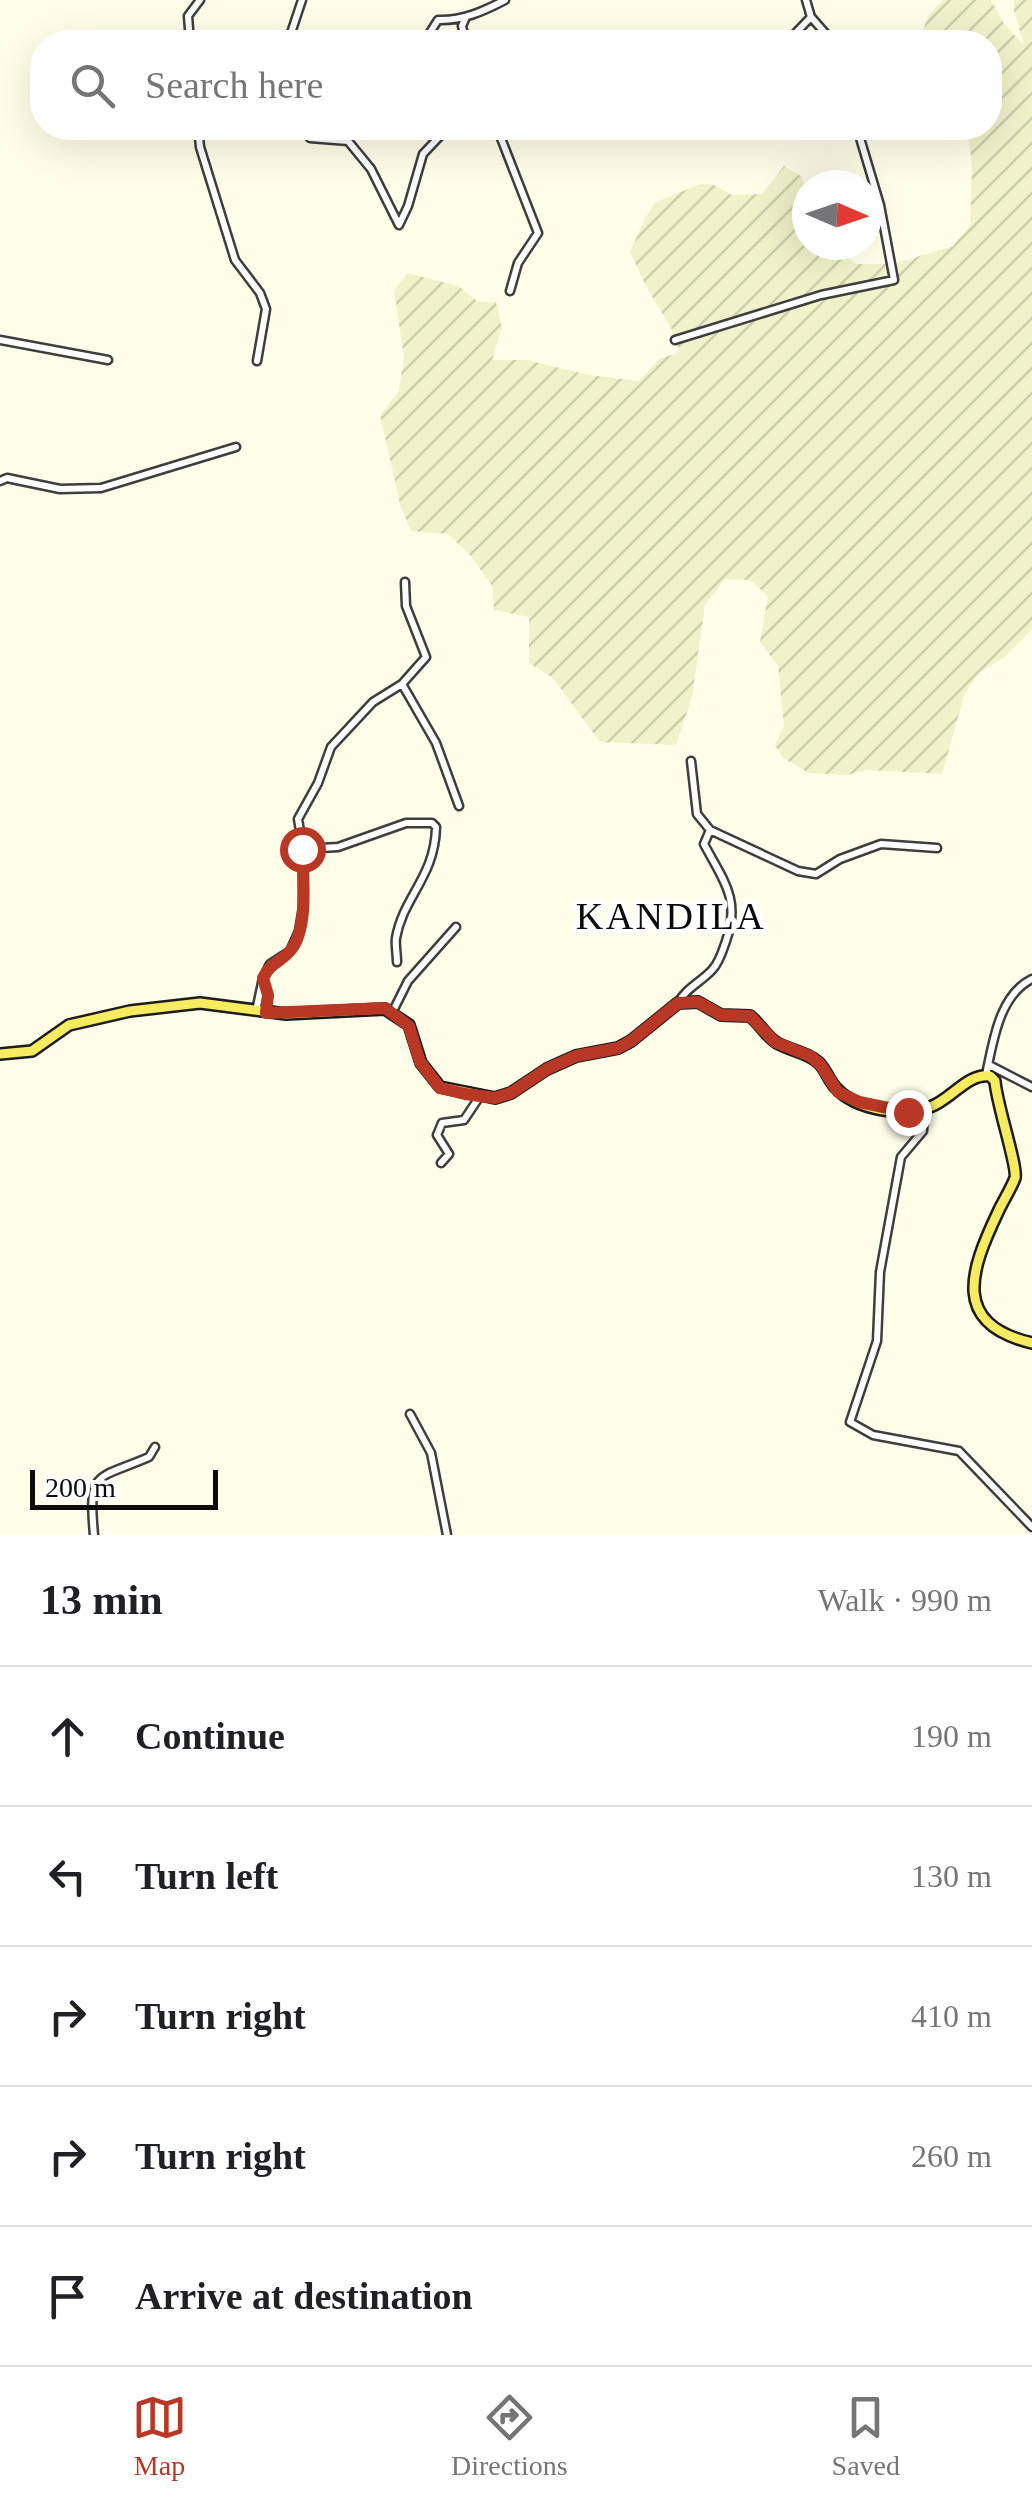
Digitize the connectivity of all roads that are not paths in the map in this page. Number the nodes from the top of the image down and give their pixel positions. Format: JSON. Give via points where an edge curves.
{"nodes":[{"id":1,"x":200,"y":0,"type":"edge"},
{"id":2,"x":302,"y":0,"type":"edge"},
{"id":3,"x":505,"y":0,"type":"edge"},
{"id":4,"x":806,"y":0,"type":"edge"},
{"id":5,"x":466,"y":16,"type":"junction"},
{"id":6,"x":811,"y":16,"type":"junction"},
{"id":7,"x":189,"y":30,"type":"edge"},
{"id":8,"x":292,"y":30,"type":"edge"},
{"id":9,"x":432,"y":30,"type":"edge"},
{"id":10,"x":463,"y":30,"type":"edge"},
{"id":11,"x":798,"y":30,"type":"edge"},
{"id":12,"x":823,"y":30,"type":"edge"},
{"id":13,"x":199,"y":140,"type":"edge"},
{"id":14,"x":329,"y":140,"type":"edge"},
{"id":15,"x":436,"y":140,"type":"edge"},
{"id":16,"x":502,"y":140,"type":"edge"},
{"id":17,"x":861,"y":140,"type":"edge"},
{"id":18,"x":510,"y":291,"type":"dead end"},
{"id":19,"x":0,"y":340,"type":"edge"},
{"id":20,"x":675,"y":340,"type":"dead end"},
{"id":21,"x":108,"y":360,"type":"dead end"},
{"id":22,"x":257,"y":361,"type":"dead end"},
{"id":23,"x":236,"y":447,"type":"dead end"},
{"id":24,"x":0,"y":482,"type":"edge"},
{"id":25,"x":405,"y":582,"type":"dead end"},
{"id":26,"x":402,"y":684,"type":"junction"},
{"id":27,"x":692,"y":761,"type":"dead end"},
{"id":28,"x":459,"y":806,"type":"dead end"},
{"id":29,"x":710,"y":830,"type":"junction"},
{"id":30,"x":937,"y":848,"type":"dead end"},
{"id":31,"x":302,"y":849,"type":"junction"},
{"id":32,"x":456,"y":927,"type":"dead end"},
{"id":33,"x":397,"y":962,"type":"dead end"},
{"id":34,"x":1032,"y":980,"type":"edge"},
{"id":35,"x":678,"y":1003,"type":"junction"},
{"id":36,"x":261,"y":1013,"type":"junction"},
{"id":37,"x":392,"y":1013,"type":"junction"},
{"id":38,"x":0,"y":1054,"type":"edge"},
{"id":39,"x":988,"y":1070,"type":"junction"},
{"id":40,"x":1032,"y":1087,"type":"edge"},
{"id":41,"x":480,"y":1096,"type":"junction"},
{"id":42,"x":924,"y":1109,"type":"junction"},
{"id":43,"x":440,"y":1163,"type":"dead end"},
{"id":44,"x":1032,"y":1343,"type":"edge"},
{"id":45,"x":410,"y":1414,"type":"dead end"},
{"id":46,"x":155,"y":1447,"type":"dead end"},
{"id":47,"x":1032,"y":1528,"type":"edge"},
{"id":48,"x":94,"y":1535,"type":"edge"},
{"id":49,"x":447,"y":1535,"type":"edge"}],
"edges":[{"from":1,"to":7,"type":"street","via":[[188,16]]},
{"from":2,"to":8,"type":"street"},
{"from":3,"to":5,"type":"street"},
{"from":4,"to":6,"type":"street"},
{"from":5,"to":9,"type":"street","via":[[438,20]]},
{"from":5,"to":10,"type":"street"},
{"from":6,"to":11,"type":"street"},
{"from":6,"to":12,"type":"street"},
{"from":13,"to":22,"type":"street","via":[[235,260],[266,309]]},
{"from":14,"to":15,"type":"street","via":[[348,142],[372,169],[399,225],[423,154]]},
{"from":16,"to":18,"type":"street","via":[[538,233],[518,262]]},
{"from":17,"to":20,"type":"street","via":[[894,280]]},
{"from":19,"to":21,"type":"street"},
{"from":23,"to":24,"type":"street","via":[[100,488]]},
{"from":25,"to":26,"type":"street","via":[[406,606],[426,657]]},
{"from":26,"to":28,"type":"street","via":[[436,743]]},
{"from":26,"to":31,"type":"street","via":[[373,702],[331,747],[298,818]]},
{"from":27,"to":29,"type":"street","via":[[697,814]]},
{"from":29,"to":30,"type":"street","via":[[816,874],[882,844]]},
{"from":29,"to":35,"type":"street","via":[[704,844],[728,888],[732,917],[714,968]]},
{"from":31,"to":33,"type":"street","via":[[338,847],[406,824],[436,827],[428,870],[396,938]]},
{"from":31,"to":36,"type":"street","via":[[299,931],[290,951],[270,964]]},
{"from":32,"to":37,"type":"street","via":[[408,982]]},
{"from":34,"to":39,"type":"street","via":[[1006,1003]]},
{"from":35,"to":41,"type":"main road","via":[[618,1048],[576,1056],[511,1093]]},
{"from":35,"to":42,"type":"main road","via":[[750,1016],[775,1042],[810,1056],[838,1092],[859,1102]]},
{"from":36,"to":37,"type":"main road"},
{"from":36,"to":38,"type":"main road","via":[[200,1003],[130,1011],[69,1025],[32,1051]]},
{"from":37,"to":41,"type":"main road","via":[[409,1026],[420,1062],[440,1088]]},
{"from":39,"to":40,"type":"street"},
{"from":39,"to":42,"type":"main road"},
{"from":39,"to":44,"type":"main road","via":[[1016,1174],[978,1257],[975,1308],[987,1325]]},
{"from":41,"to":43,"type":"street","via":[[464,1120],[438,1127],[449,1154]]},
{"from":42,"to":47,"type":"street","via":[[923,1131],[900,1158],[880,1272],[876,1342],[850,1422],[873,1435],[958,1451]]},
{"from":45,"to":49,"type":"street","via":[[431,1454]]},
{"from":46,"to":48,"type":"street","via":[[99,1479],[93,1489]]}]}
